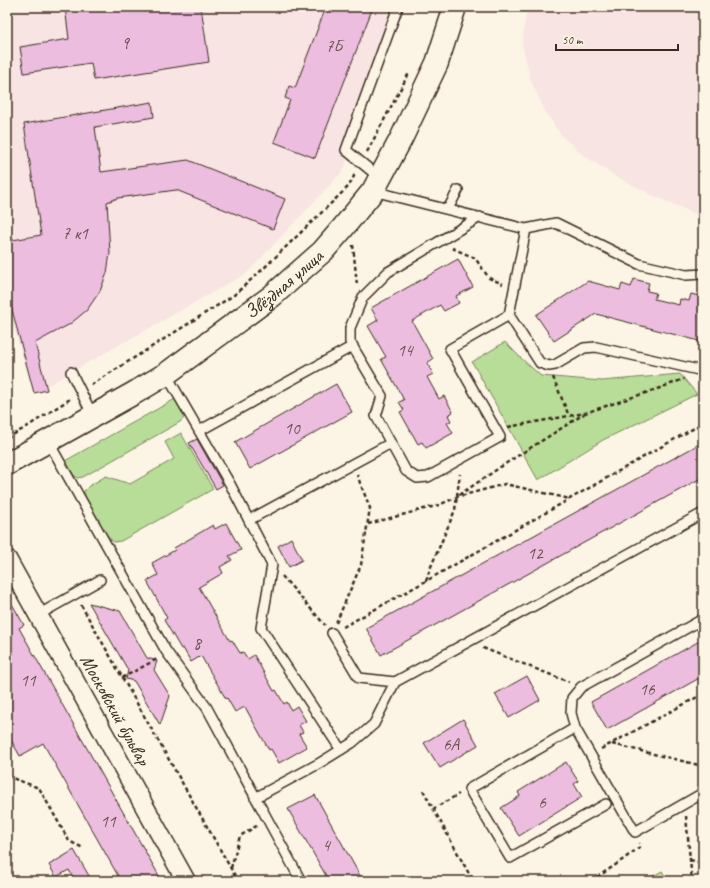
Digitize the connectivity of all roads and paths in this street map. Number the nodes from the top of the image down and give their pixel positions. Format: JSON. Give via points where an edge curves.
{"nodes":[{"id":1,"x":398,"y":7,"type":"edge"},
{"id":2,"x":455,"y":7,"type":"edge"},
{"id":3,"x":410,"y":72,"type":"dead end"},
{"id":4,"x":362,"y":163,"type":"junction"},
{"id":5,"x":376,"y":184,"type":"junction"},
{"id":6,"x":458,"y":190,"type":"dead end"},
{"id":7,"x":448,"y":209,"type":"junction"},
{"id":8,"x":480,"y":217,"type":"junction"},
{"id":9,"x":526,"y":229,"type":"junction"},
{"id":10,"x":352,"y":240,"type":"dead end"},
{"id":11,"x":438,"y":242,"type":"junction"},
{"id":12,"x":703,"y":274,"type":"edge"},
{"id":13,"x":514,"y":289,"type":"junction"},
{"id":14,"x":360,"y":306,"type":"junction"},
{"id":15,"x":509,"y":315,"type":"junction"},
{"id":16,"x":353,"y":346,"type":"junction"},
{"id":17,"x":549,"y":366,"type":"junction"},
{"id":18,"x":703,"y":371,"type":"edge"},
{"id":19,"x":71,"y":372,"type":"dead end"},
{"id":20,"x":166,"y":374,"type":"junction"},
{"id":21,"x":689,"y":378,"type":"dead end"},
{"id":22,"x":81,"y":392,"type":"junction"},
{"id":23,"x":585,"y":413,"type":"junction"},
{"id":24,"x":93,"y":416,"type":"junction"},
{"id":25,"x":569,"y":416,"type":"junction"},
{"id":26,"x":703,"y":423,"type":"edge"},
{"id":27,"x":496,"y":430,"type":"junction"},
{"id":28,"x":199,"y":431,"type":"junction"},
{"id":29,"x":7,"y":438,"type":"edge"},
{"id":30,"x":48,"y":442,"type":"junction"},
{"id":31,"x":390,"y":443,"type":"junction"},
{"id":32,"x":463,"y":457,"type":"junction"},
{"id":33,"x":7,"y":464,"type":"edge"},
{"id":34,"x":352,"y":464,"type":"junction"},
{"id":35,"x":457,"y":496,"type":"junction"},
{"id":36,"x":570,"y":499,"type":"junction"},
{"id":37,"x":703,"y":513,"type":"edge"},
{"id":38,"x":249,"y":520,"type":"junction"},
{"id":39,"x":368,"y":524,"type":"junction"},
{"id":40,"x":7,"y":559,"type":"edge"},
{"id":41,"x":272,"y":565,"type":"junction"},
{"id":42,"x":100,"y":580,"type":"dead end"},
{"id":43,"x":426,"y":581,"type":"junction"},
{"id":44,"x":75,"y":594,"type":"junction"},
{"id":45,"x":38,"y":615,"type":"junction"},
{"id":46,"x":703,"y":619,"type":"edge"},
{"id":47,"x":332,"y":633,"type":"junction"},
{"id":48,"x":468,"y":642,"type":"junction"},
{"id":49,"x":168,"y":653,"type":"junction"},
{"id":50,"x":122,"y":678,"type":"junction"},
{"id":51,"x":395,"y":682,"type":"junction"},
{"id":52,"x":580,"y":687,"type":"junction"},
{"id":53,"x":703,"y":694,"type":"edge"},
{"id":54,"x":575,"y":728,"type":"junction"},
{"id":55,"x":612,"y":744,"type":"junction"},
{"id":56,"x":341,"y":750,"type":"junction"},
{"id":57,"x":590,"y":755,"type":"junction"},
{"id":58,"x":703,"y":766,"type":"edge"},
{"id":59,"x":7,"y":776,"type":"edge"},
{"id":60,"x":469,"y":789,"type":"junction"},
{"id":61,"x":423,"y":790,"type":"dead end"},
{"id":62,"x":703,"y":793,"type":"edge"},
{"id":63,"x":255,"y":798,"type":"junction"},
{"id":64,"x":685,"y":803,"type":"junction"},
{"id":65,"x":606,"y":804,"type":"dead end"},
{"id":66,"x":433,"y":809,"type":"junction"},
{"id":67,"x":267,"y":820,"type":"junction"},
{"id":68,"x":635,"y":832,"type":"junction"},
{"id":69,"x":83,"y":848,"type":"dead end"},
{"id":70,"x":690,"y":860,"type":"junction"},
{"id":71,"x":703,"y":863,"type":"edge"},
{"id":72,"x":231,"y":868,"type":"junction"},
{"id":73,"x":703,"y":878,"type":"edge"},
{"id":74,"x":186,"y":881,"type":"edge"},
{"id":75,"x":238,"y":881,"type":"edge"},
{"id":76,"x":301,"y":881,"type":"edge"},
{"id":77,"x":473,"y":881,"type":"edge"},
{"id":78,"x":591,"y":881,"type":"edge"},
{"id":79,"x":692,"y":881,"type":"edge"},
{"id":80,"x":701,"y":881,"type":"edge"}],
"edges":[{"from":1,"to":4,"type":"lane","via":[[346,150]]},
{"from":2,"to":5,"type":"main road","name":"Звёздная улица","via":[[437,63],[401,139]]},
{"from":3,"to":4,"type":"path"},
{"from":4,"to":5,"type":"lane"},
{"from":4,"to":22,"type":"path","via":[[349,186],[234,295]]},
{"from":5,"to":7,"type":"lane"},
{"from":5,"to":20,"type":"main road","name":"Звёздная улица","via":[[323,251],[272,296]]},
{"from":6,"to":7,"type":"lane"},
{"from":7,"to":8,"type":"lane"},
{"from":8,"to":9,"type":"lane"},
{"from":8,"to":11,"type":"lane"},
{"from":9,"to":12,"type":"lane","via":[[556,223],[639,264],[686,275]]},
{"from":9,"to":13,"type":"lane"},
{"from":10,"to":14,"type":"path"},
{"from":11,"to":13,"type":"path","via":[[475,258],[489,278]]},
{"from":11,"to":14,"type":"lane","via":[[388,272],[363,297]]},
{"from":13,"to":15,"type":"lane"},
{"from":14,"to":16,"type":"lane","via":[[350,328],[350,342]]},
{"from":15,"to":17,"type":"lane","via":[[540,363]]},
{"from":15,"to":27,"type":"lane","via":[[450,349]]},
{"from":16,"to":28,"type":"lane"},
{"from":16,"to":31,"type":"lane","via":[[382,396],[376,416]]},
{"from":17,"to":18,"type":"lane","via":[[584,348],[596,347]]},
{"from":17,"to":25,"type":"path"},
{"from":19,"to":22,"type":"lane"},
{"from":20,"to":24,"type":"main road","name":"Звёздная улица"},
{"from":20,"to":28,"type":"lane"},
{"from":21,"to":23,"type":"path"},
{"from":22,"to":24,"type":"lane"},
{"from":22,"to":29,"type":"path"},
{"from":23,"to":25,"type":"path"},
{"from":23,"to":35,"type":"path"},
{"from":24,"to":30,"type":"main road","name":"Звёздная улица"},
{"from":25,"to":27,"type":"path"},
{"from":26,"to":36,"type":"path"},
{"from":27,"to":32,"type":"lane","via":[[500,437]]},
{"from":28,"to":38,"type":"lane"},
{"from":30,"to":33,"type":"main road","name":"Звёздная улица"},
{"from":30,"to":49,"type":"lane"},
{"from":31,"to":32,"type":"lane","via":[[406,471],[417,478],[428,477]]},
{"from":31,"to":34,"type":"lane"},
{"from":32,"to":35,"type":"path"},
{"from":34,"to":38,"type":"lane"},
{"from":34,"to":39,"type":"path","via":[[370,508]]},
{"from":35,"to":36,"type":"path","via":[[505,484]]},
{"from":35,"to":39,"type":"path","via":[[439,505]]},
{"from":35,"to":43,"type":"path","via":[[455,510]]},
{"from":36,"to":43,"type":"path"},
{"from":37,"to":48,"type":"lane"},
{"from":38,"to":41,"type":"lane"},
{"from":39,"to":47,"type":"path","via":[[361,565]]},
{"from":40,"to":45,"type":"street","name":"Московский бульвар"},
{"from":41,"to":47,"type":"path"},
{"from":41,"to":56,"type":"lane","via":[[261,628]]},
{"from":42,"to":44,"type":"lane"},
{"from":43,"to":47,"type":"path"},
{"from":44,"to":45,"type":"lane","via":[[62,598]]},
{"from":44,"to":50,"type":"path"},
{"from":45,"to":74,"type":"street","name":"Московский бульвар"},
{"from":46,"to":52,"type":"lane"},
{"from":47,"to":51,"type":"lane","via":[[359,678]]},
{"from":48,"to":51,"type":"lane"},
{"from":48,"to":52,"type":"path"},
{"from":49,"to":50,"type":"path"},
{"from":49,"to":63,"type":"lane","via":[[206,708]]},
{"from":50,"to":72,"type":"path"},
{"from":51,"to":56,"type":"lane","via":[[374,724]]},
{"from":52,"to":54,"type":"lane","via":[[572,698],[571,713]]},
{"from":53,"to":55,"type":"path"},
{"from":54,"to":57,"type":"lane"},
{"from":54,"to":60,"type":"lane"},
{"from":55,"to":57,"type":"path"},
{"from":55,"to":58,"type":"path"},
{"from":56,"to":63,"type":"lane"},
{"from":57,"to":68,"type":"lane"},
{"from":59,"to":69,"type":"path","via":[[39,788],[69,841]]},
{"from":60,"to":65,"type":"lane","via":[[510,858]]},
{"from":60,"to":66,"type":"path"},
{"from":61,"to":66,"type":"path"},
{"from":62,"to":64,"type":"lane"},
{"from":63,"to":67,"type":"lane"},
{"from":64,"to":68,"type":"lane"},
{"from":64,"to":70,"type":"path"},
{"from":66,"to":77,"type":"path"},
{"from":67,"to":72,"type":"path","via":[[240,836]]},
{"from":67,"to":76,"type":"lane"},
{"from":68,"to":78,"type":"path","via":[[640,847]]},
{"from":70,"to":71,"type":"path"},
{"from":70,"to":79,"type":"path"},
{"from":72,"to":75,"type":"path"},
{"from":73,"to":80,"type":"path"}]}
